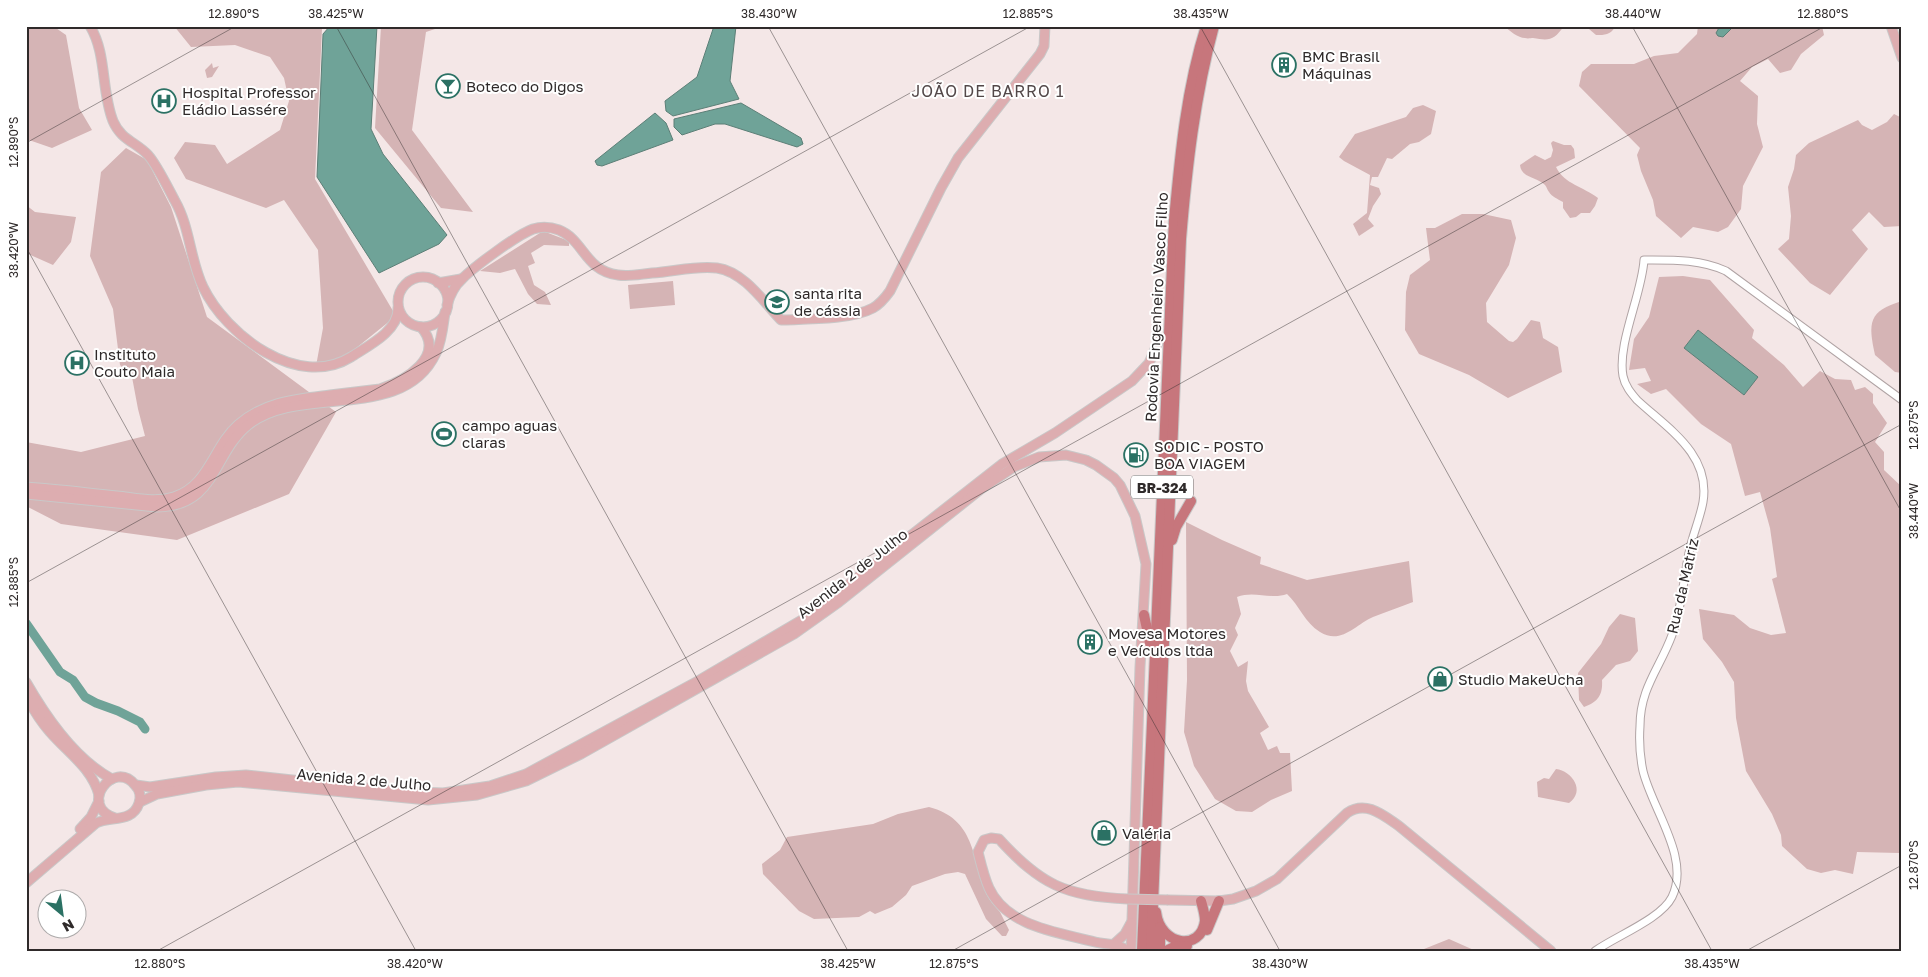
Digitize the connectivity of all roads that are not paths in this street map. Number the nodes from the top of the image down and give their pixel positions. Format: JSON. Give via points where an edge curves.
{"nodes":[{"id":1,"x":90,"y":26,"type":"edge"},
{"id":2,"x":1045,"y":26,"type":"edge"},
{"id":3,"x":1206,"y":26,"type":"edge"},
{"id":4,"x":1214,"y":26,"type":"edge"},
{"id":5,"x":1892,"y":26,"type":"edge"},
{"id":6,"x":1902,"y":58,"type":"edge"},
{"id":7,"x":1174,"y":220,"type":"junction"},
{"id":8,"x":461,"y":279,"type":"junction"},
{"id":9,"x":438,"y":283,"type":"junction"},
{"id":10,"x":398,"y":308,"type":"junction"},
{"id":11,"x":446,"y":309,"type":"junction"},
{"id":12,"x":417,"y":326,"type":"junction"},
{"id":13,"x":388,"y":330,"type":"junction"},
{"id":14,"x":1160,"y":338,"type":"joint"},
{"id":15,"x":1902,"y":400,"type":"edge"},
{"id":16,"x":26,"y":487,"type":"edge"},
{"id":17,"x":26,"y":494,"type":"edge"},
{"id":18,"x":1191,"y":501,"type":"dead end"},
{"id":19,"x":1167,"y":562,"type":"junction"},
{"id":20,"x":1144,"y":615,"type":"junction"},
{"id":21,"x":1153,"y":679,"type":"junction"},
{"id":22,"x":26,"y":682,"type":"edge"},
{"id":23,"x":26,"y":696,"type":"edge"},
{"id":24,"x":112,"y":778,"type":"junction"},
{"id":25,"x":136,"y":785,"type":"junction"},
{"id":26,"x":99,"y":798,"type":"junction"},
{"id":27,"x":140,"y":802,"type":"junction"},
{"id":28,"x":115,"y":818,"type":"junction"},
{"id":29,"x":1154,"y":875,"type":"junction"},
{"id":30,"x":26,"y":876,"type":"edge"},
{"id":31,"x":26,"y":884,"type":"edge"},
{"id":32,"x":1202,"y":901,"type":"junction"},
{"id":33,"x":1219,"y":901,"type":"junction"},
{"id":34,"x":1132,"y":921,"type":"junction"},
{"id":35,"x":1160,"y":927,"type":"junction"},
{"id":36,"x":1114,"y":944,"type":"junction"},
{"id":37,"x":1127,"y":951,"type":"edge"},
{"id":38,"x":1131,"y":951,"type":"edge"},
{"id":39,"x":1142,"y":951,"type":"edge"},
{"id":40,"x":1151,"y":951,"type":"edge"},
{"id":41,"x":1160,"y":951,"type":"edge"},
{"id":42,"x":1166,"y":951,"type":"edge"},
{"id":43,"x":1551,"y":951,"type":"edge"},
{"id":44,"x":1595,"y":951,"type":"edge"}],
"edges":[{"from":1,"to":13,"type":"main road","via":[[96,38],[114,122],[120,133],[150,158],[176,203],[202,286],[231,327],[276,358],[314,368],[344,361]]},
{"from":2,"to":8,"type":"main road","via":[[1044,46],[958,158],[890,291],[881,302],[862,313],[781,320],[744,282],[724,270],[706,268],[618,275],[597,267],[568,235],[548,228],[527,232]]},
{"from":3,"to":7,"type":"highway","name":"Rodovia Engenheiro Vasco Filho","number":"BR-324","via":[[1186,117]]},
{"from":4,"to":19,"type":"highway","name":"Rodovia Engenheiro Vasco Filho","number":"BR-324","via":[[1195,112],[1185,196]]},
{"from":5,"to":6,"type":"main road"},
{"from":7,"to":14,"type":"highway","via":[[1169,232],[1164,322]]},
{"from":7,"to":21,"type":"highway","name":"Rodovia Engenheiro Vasco Filho","number":"BR-324"},
{"from":8,"to":9,"type":"main road"},
{"from":8,"to":11,"type":"main road","via":[[452,291]]},
{"from":9,"to":10,"type":"main road","via":[[426,277],[407,283],[399,294]]},
{"from":9,"to":11,"type":"main road","via":[[446,293]]},
{"from":10,"to":12,"type":"main road","via":[[406,321]]},
{"from":10,"to":13,"type":"main road","via":[[397,319]]},
{"from":11,"to":12,"type":"main road","via":[[435,323]]},
{"from":11,"to":17,"type":"main road","via":[[437,352],[419,377],[381,395],[282,408],[258,418],[234,439],[205,487],[177,504],[157,507]]},
{"from":12,"to":13,"type":"main road","via":[[402,324]]},
{"from":12,"to":16,"type":"main road","via":[[428,336],[429,350],[424,362],[413,371],[380,389],[288,400],[260,410],[233,430],[202,479],[179,495],[156,500]]},
{"from":14,"to":25,"type":"main road","name":"Avenida 2 de Julho","via":[[1149,363],[1132,381],[1056,433],[1002,464],[794,626],[526,774],[490,786],[444,793],[393,791],[246,775],[150,788]]},
{"from":15,"to":44,"type":"street","name":"Rua da Matriz","via":[[1726,271],[1690,261],[1644,260],[1624,350],[1623,376],[1637,400],[1693,452],[1704,480],[1703,502],[1687,558],[1677,620],[1645,691],[1640,719],[1643,771],[1672,846],[1677,877],[1672,897],[1661,911]]},
{"from":18,"to":19,"type":"highway","via":[[1176,527]]},
{"from":19,"to":29,"type":"highway","name":"Rodovia Engenheiro Vasco Filho","number":"BR-324"},
{"from":20,"to":21,"type":"highway"},
{"from":20,"to":27,"type":"main road","name":"Avenida 2 de Julho","via":[[1146,564],[1139,526],[1125,492],[1114,478],[1096,465],[1076,457],[1055,455],[1030,460],[987,484],[794,634],[526,782],[477,795],[428,800],[238,782],[157,794]]},
{"from":20,"to":34,"type":"main road","name":"Avenida 2 de Julho"},
{"from":21,"to":39,"type":"highway","name":"Rodovia Engenheiro Vasco Filho","number":"BR-324"},
{"from":22,"to":24,"type":"main road","via":[[60,732],[93,766]]},
{"from":23,"to":26,"type":"main road","via":[[50,732],[88,771]]},
{"from":24,"to":25,"type":"main road","via":[[125,778]]},
{"from":24,"to":26,"type":"main road","via":[[103,785]]},
{"from":25,"to":27,"type":"main road"},
{"from":26,"to":28,"type":"main road","via":[[104,812]]},
{"from":26,"to":30,"type":"main road","via":[[92,817]]},
{"from":27,"to":28,"type":"main road","via":[[133,813]]},
{"from":28,"to":31,"type":"main road","via":[[96,823]]},
{"from":29,"to":35,"type":"highway"},
{"from":29,"to":40,"type":"highway","name":"Rodovia Engenheiro Vasco Filho","number":"BR-324"},
{"from":32,"to":33,"type":"main road"},
{"from":32,"to":35,"type":"highway","via":[[1204,924],[1194,938],[1176,940]]},
{"from":32,"to":36,"type":"main road","bridge":true,"via":[[1084,895],[1058,888],[1028,869],[999,839],[987,839],[979,848],[990,890],[1007,912],[1047,929],[1102,944]]},
{"from":33,"to":42,"type":"highway","via":[[1206,932],[1198,941]]},
{"from":33,"to":43,"type":"main road","via":[[1245,895],[1277,879],[1347,813],[1356,808],[1367,808],[1399,826]]},
{"from":34,"to":36,"type":"main road"},
{"from":34,"to":38,"type":"main road","name":"Avenida 2 de Julho"},
{"from":35,"to":41,"type":"highway"},
{"from":36,"to":37,"type":"main road"}]}
